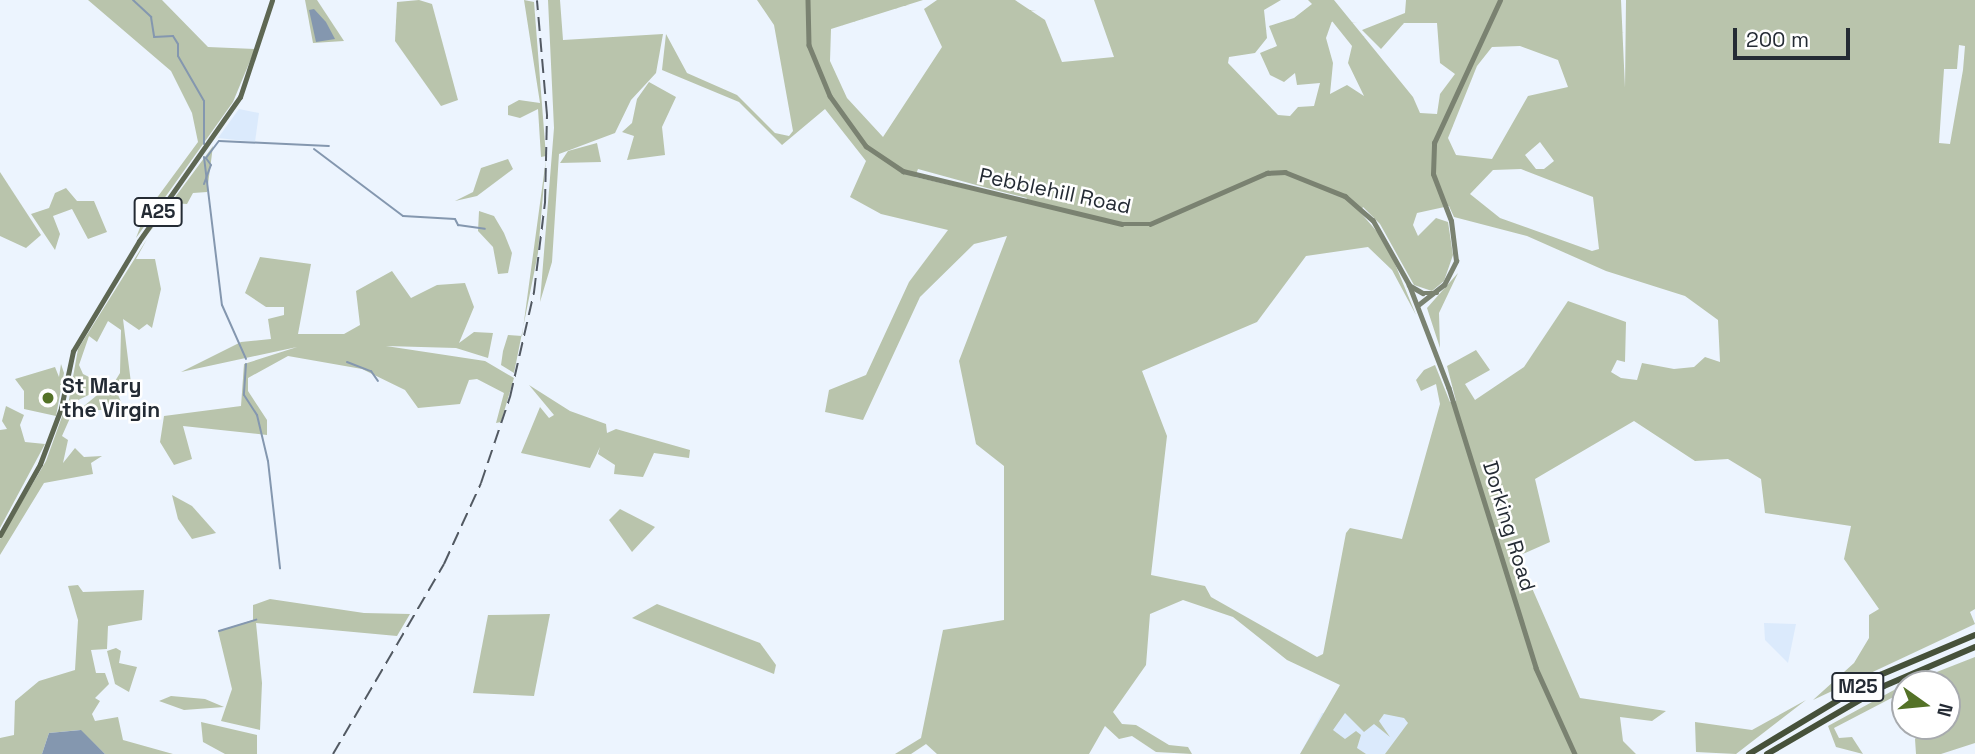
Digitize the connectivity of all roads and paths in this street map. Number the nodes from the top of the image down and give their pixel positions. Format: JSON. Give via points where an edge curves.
{"nodes":[{"id":1,"x":272,"y":0,"type":"edge"},
{"id":2,"x":808,"y":0,"type":"edge"},
{"id":3,"x":1500,"y":0,"type":"edge"},
{"id":4,"x":1409,"y":284,"type":"junction"},
{"id":5,"x":1437,"y":293,"type":"junction"},
{"id":6,"x":1418,"y":305,"type":"junction"},
{"id":7,"x":0,"y":535,"type":"edge"},
{"id":8,"x":1975,"y":635,"type":"edge"},
{"id":9,"x":1975,"y":647,"type":"edge"},
{"id":10,"x":1575,"y":754,"type":"edge"},
{"id":11,"x":1749,"y":754,"type":"edge"},
{"id":12,"x":1767,"y":754,"type":"edge"}],
"edges":[{"from":1,"to":7,"type":"main road","number":"A25","via":[[240,97],[139,242],[73,351],[61,408],[40,464]]},
{"from":2,"to":4,"type":"main road","name":"Pebblehill Road","via":[[810,45],[823,83],[846,121],[884,162],[974,190],[1122,224],[1170,220],[1244,181],[1285,172],[1308,178],[1361,209],[1380,229]]},
{"from":3,"to":5,"type":"main road","via":[[1432,152],[1433,174],[1457,252],[1450,278]]},
{"from":4,"to":5,"type":"main road","via":[[1423,293]]},
{"from":4,"to":6,"type":"main road","name":"Pebblehill Road"},
{"from":5,"to":6,"type":"main road"},
{"from":6,"to":10,"type":"main road","name":"Dorking Road","via":[[1454,403],[1536,668]]},
{"from":8,"to":11,"type":"highway","number":"M25","via":[[1880,675]]},
{"from":9,"to":12,"type":"highway","number":"M25","via":[[1884,686]]}]}
